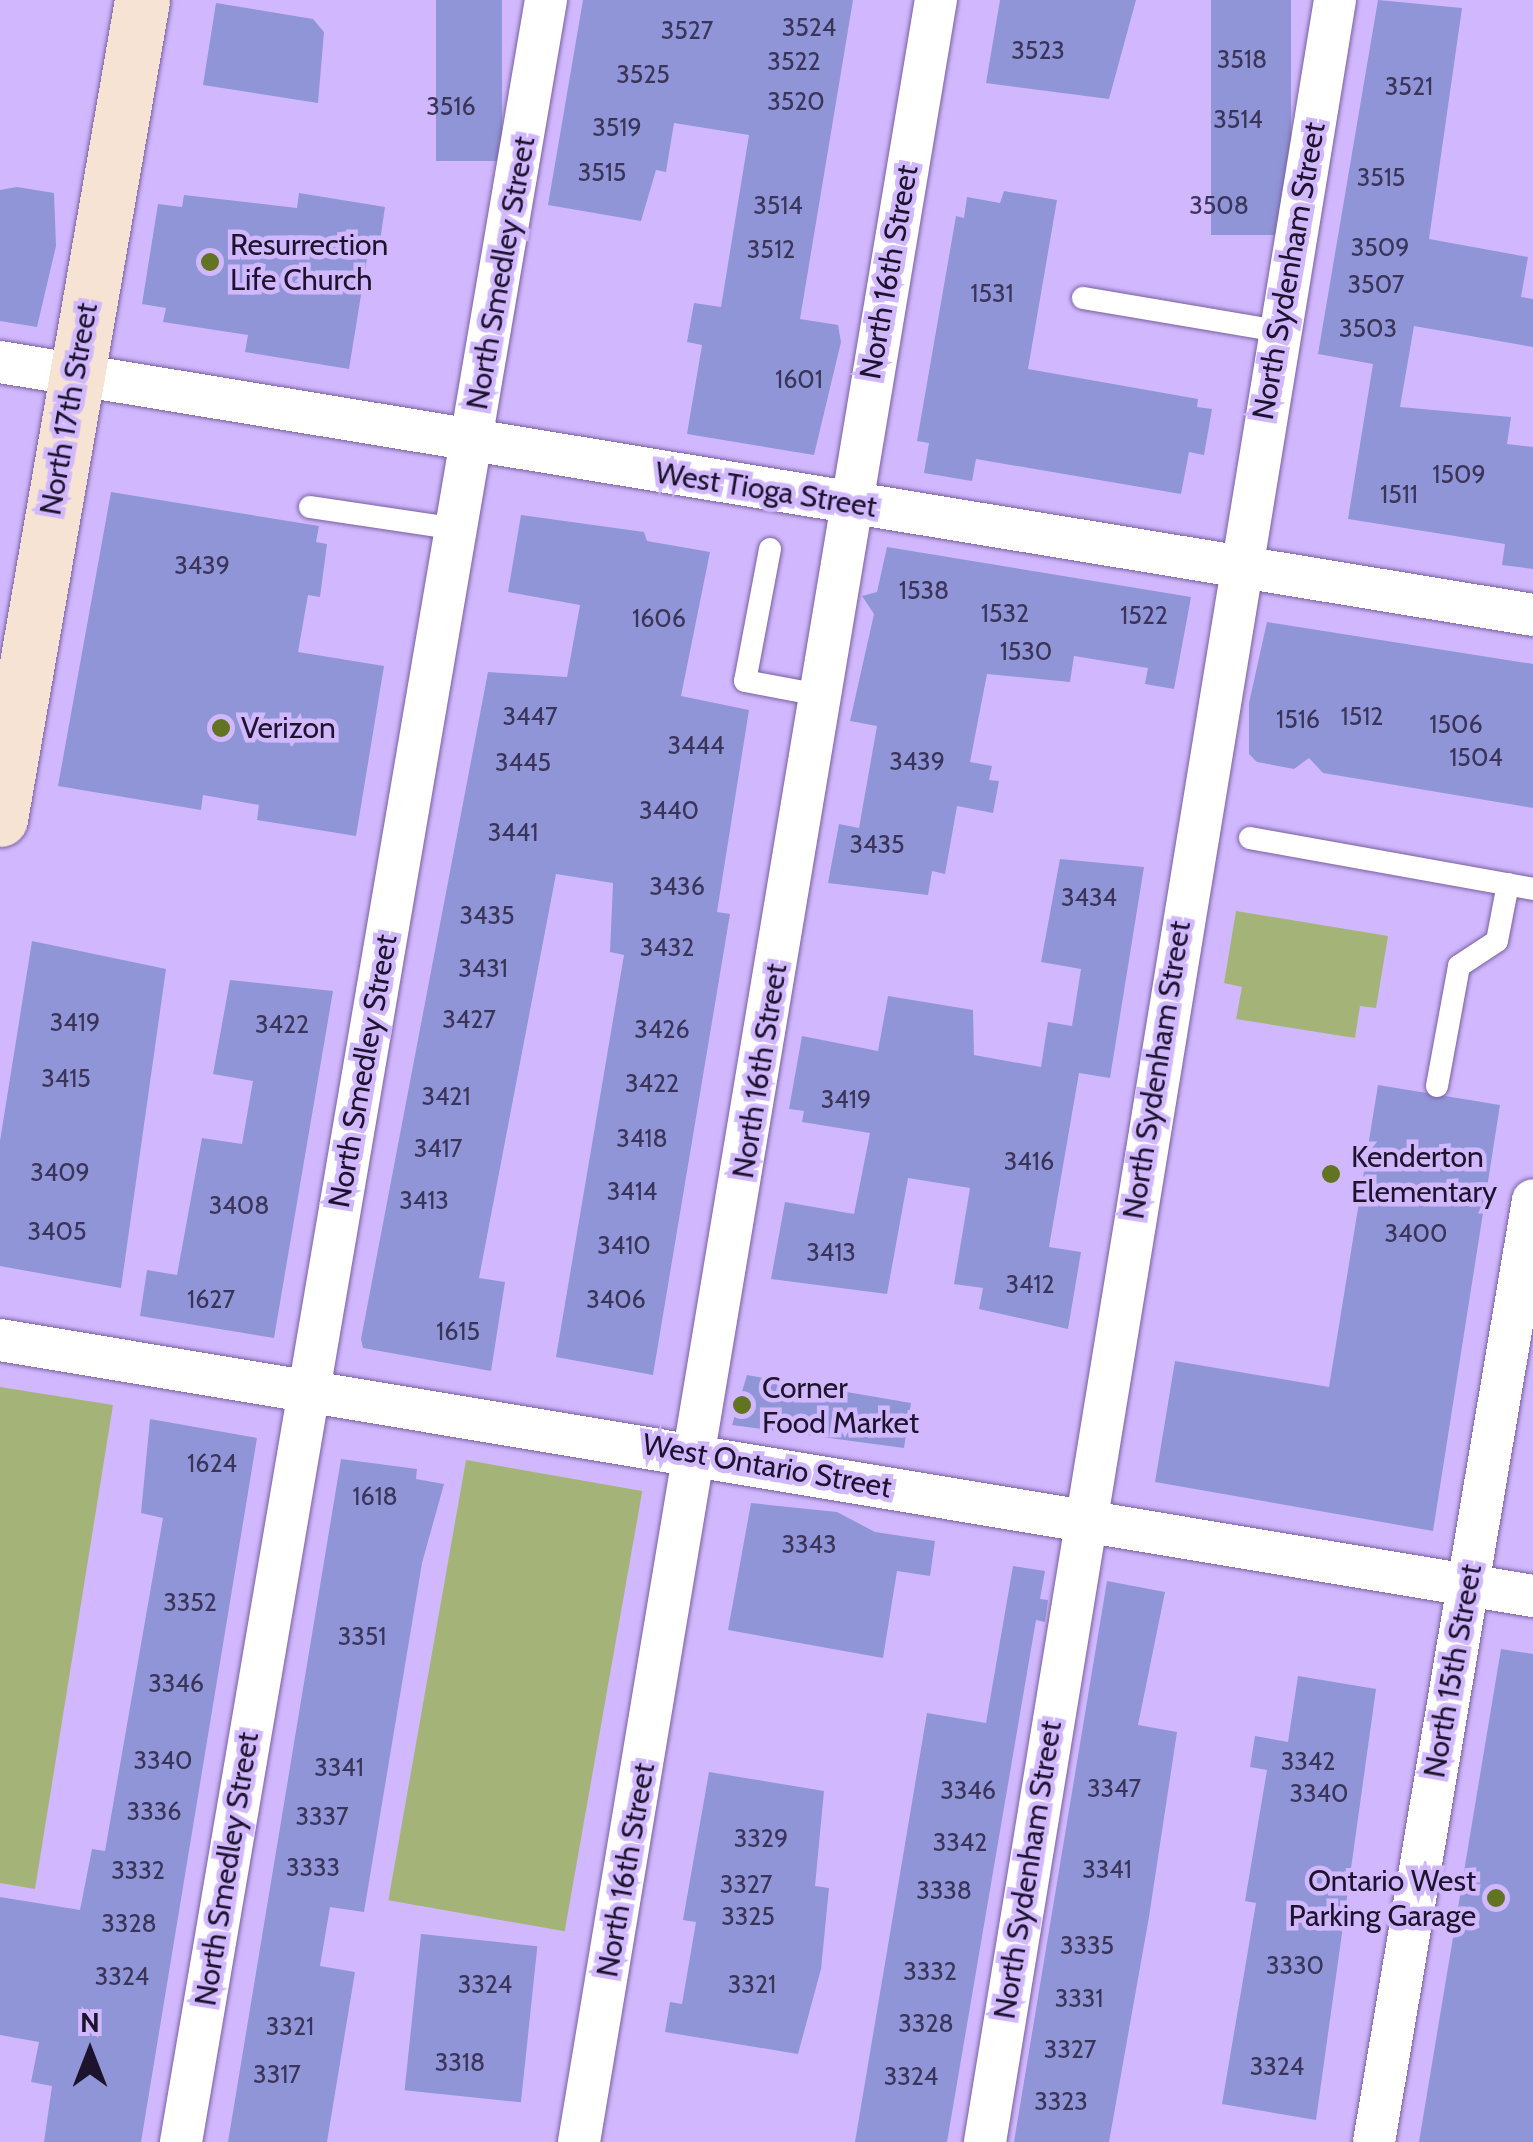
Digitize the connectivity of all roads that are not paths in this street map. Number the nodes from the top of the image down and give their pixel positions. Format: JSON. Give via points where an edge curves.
{"nodes":[{"id":1,"x":142,"y":0,"type":"edge"},
{"id":2,"x":546,"y":0,"type":"edge"},
{"id":3,"x":936,"y":0,"type":"edge"},
{"id":4,"x":1336,"y":0,"type":"edge"},
{"id":5,"x":1082,"y":298,"type":"dead end"},
{"id":6,"x":1279,"y":332,"type":"junction"},
{"id":7,"x":0,"y":362,"type":"edge"},
{"id":8,"x":74,"y":374,"type":"junction"},
{"id":9,"x":472,"y":441,"type":"junction"},
{"id":10,"x":849,"y":503,"type":"junction"},
{"id":11,"x":310,"y":507,"type":"dead end"},
{"id":12,"x":457,"y":529,"type":"junction"},
{"id":13,"x":770,"y":550,"type":"dead end"},
{"id":14,"x":1239,"y":567,"type":"junction"},
{"id":15,"x":1533,"y":615,"type":"edge"},
{"id":16,"x":819,"y":695,"type":"junction"},
{"id":17,"x":0,"y":819,"type":"edge"},
{"id":18,"x":1250,"y":838,"type":"dead end"},
{"id":19,"x":1508,"y":884,"type":"junction"},
{"id":20,"x":1533,"y":889,"type":"edge"},
{"id":21,"x":1437,"y":1086,"type":"dead end"},
{"id":22,"x":1533,"y":1200,"type":"edge"},
{"id":23,"x":0,"y":1340,"type":"edge"},
{"id":24,"x":307,"y":1390,"type":"junction"},
{"id":25,"x":700,"y":1454,"type":"junction"},
{"id":26,"x":1083,"y":1522,"type":"junction"},
{"id":27,"x":1468,"y":1584,"type":"junction"},
{"id":28,"x":1533,"y":1596,"type":"edge"},
{"id":29,"x":182,"y":2142,"type":"edge"},
{"id":30,"x":578,"y":2142,"type":"edge"},
{"id":31,"x":986,"y":2142,"type":"edge"},
{"id":32,"x":1374,"y":2142,"type":"edge"}],
"edges":[{"from":1,"to":8,"type":"street","name":"North 17th Street"},
{"from":2,"to":9,"type":"street","name":"North Smedley Street"},
{"from":3,"to":10,"type":"street","name":"North 16th Street"},
{"from":4,"to":6,"type":"street","name":"North Sydenham Street"},
{"from":5,"to":6,"type":"lane"},
{"from":6,"to":14,"type":"street","name":"North Sydenham Street"},
{"from":7,"to":8,"type":"street","name":"West Tioga Street"},
{"from":8,"to":9,"type":"street","name":"West Tioga Street"},
{"from":8,"to":17,"type":"street","name":"North 17th Street"},
{"from":9,"to":10,"type":"street","name":"West Tioga Street"},
{"from":9,"to":12,"type":"street","name":"North Smedley Street"},
{"from":10,"to":14,"type":"street","name":"West Tioga Street"},
{"from":10,"to":16,"type":"street","name":"North 16th Street"},
{"from":11,"to":12,"type":"lane"},
{"from":12,"to":24,"type":"street","name":"North Smedley Street"},
{"from":13,"to":16,"type":"lane","via":[[745,681]]},
{"from":14,"to":15,"type":"street","name":"West Tioga Street"},
{"from":14,"to":26,"type":"street","name":"North Sydenham Street"},
{"from":16,"to":25,"type":"street","name":"North 16th Street"},
{"from":18,"to":19,"type":"lane"},
{"from":19,"to":20,"type":"lane"},
{"from":19,"to":21,"type":"lane","via":[[1497,941],[1458,966]]},
{"from":22,"to":27,"type":"street","name":"North 15th Street"},
{"from":23,"to":24,"type":"street","name":"West Ontario Street"},
{"from":24,"to":25,"type":"street","name":"West Ontario Street"},
{"from":24,"to":29,"type":"street","name":"North Smedley Street"},
{"from":25,"to":26,"type":"street","name":"West Ontario Street"},
{"from":25,"to":30,"type":"street","name":"North 16th Street"},
{"from":26,"to":27,"type":"street","name":"West Ontario Street"},
{"from":26,"to":31,"type":"street","name":"North Sydenham Street"},
{"from":27,"to":28,"type":"street","name":"West Ontario Street"},
{"from":27,"to":32,"type":"street","name":"North 15th Street"}]}
